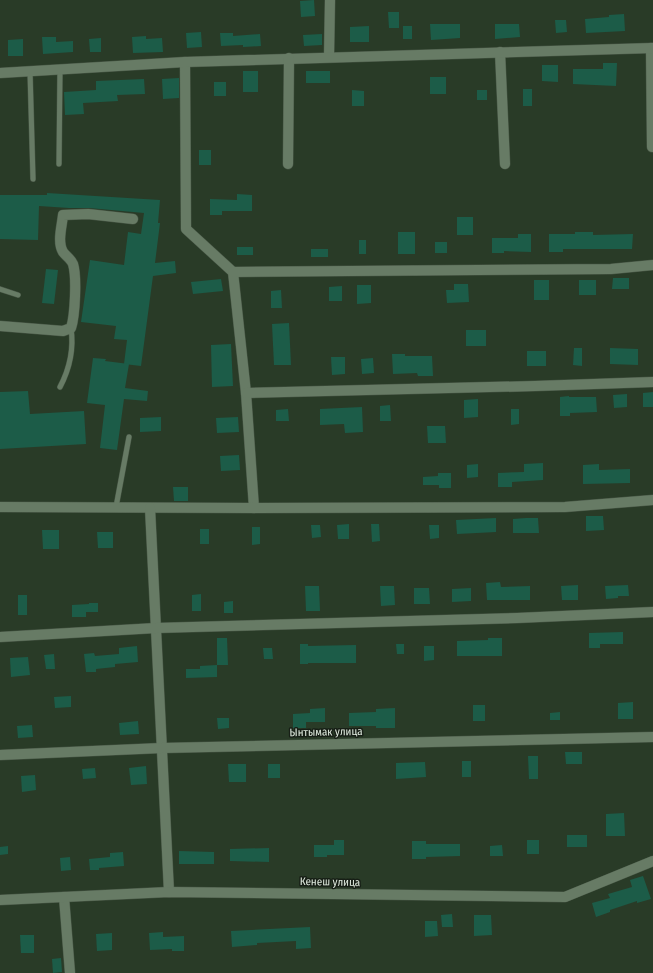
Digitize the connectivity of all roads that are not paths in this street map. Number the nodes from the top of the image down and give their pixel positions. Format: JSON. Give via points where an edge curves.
{"nodes":[{"id":1,"x":330,"y":0,"type":"edge"},
{"id":2,"x":652,"y":48,"type":"edge"},
{"id":3,"x":500,"y":52,"type":"junction"},
{"id":4,"x":329,"y":57,"type":"junction"},
{"id":5,"x":289,"y":58,"type":"junction"},
{"id":6,"x":185,"y":62,"type":"junction"},
{"id":7,"x":60,"y":69,"type":"junction"},
{"id":8,"x":30,"y":71,"type":"junction"},
{"id":9,"x":0,"y":73,"type":"edge"},
{"id":10,"x":652,"y":147,"type":"dead end"},
{"id":11,"x":59,"y":164,"type":"dead end"},
{"id":12,"x":288,"y":164,"type":"dead end"},
{"id":13,"x":505,"y":164,"type":"dead end"},
{"id":14,"x":33,"y":179,"type":"dead end"},
{"id":15,"x":133,"y":218,"type":"dead end"},
{"id":16,"x":653,"y":265,"type":"edge"},
{"id":17,"x":233,"y":272,"type":"junction"},
{"id":18,"x":0,"y":289,"type":"edge"},
{"id":19,"x":18,"y":295,"type":"dead end"},
{"id":20,"x":0,"y":326,"type":"edge"},
{"id":21,"x":71,"y":328,"type":"junction"},
{"id":22,"x":653,"y":382,"type":"edge"},
{"id":23,"x":60,"y":387,"type":"dead end"},
{"id":24,"x":246,"y":392,"type":"junction"},
{"id":25,"x":129,"y":437,"type":"dead end"},
{"id":26,"x":653,"y":500,"type":"edge"},
{"id":27,"x":0,"y":507,"type":"edge"},
{"id":28,"x":116,"y":507,"type":"junction"},
{"id":29,"x":150,"y":508,"type":"junction"},
{"id":30,"x":254,"y":508,"type":"junction"},
{"id":31,"x":653,"y":612,"type":"edge"},
{"id":32,"x":156,"y":628,"type":"junction"},
{"id":33,"x":0,"y":637,"type":"edge"},
{"id":34,"x":653,"y":737,"type":"edge"},
{"id":35,"x":162,"y":748,"type":"junction"},
{"id":36,"x":0,"y":755,"type":"edge"},
{"id":37,"x":653,"y":861,"type":"edge"},
{"id":38,"x":169,"y":892,"type":"junction"},
{"id":39,"x":64,"y":897,"type":"junction"},
{"id":40,"x":0,"y":900,"type":"edge"},
{"id":41,"x":70,"y":973,"type":"edge"}],
"edges":[{"from":1,"to":4,"type":"street"},
{"from":2,"to":3,"type":"street"},
{"from":2,"to":10,"type":"street"},
{"from":3,"to":4,"type":"street"},
{"from":3,"to":13,"type":"street"},
{"from":4,"to":5,"type":"street"},
{"from":5,"to":6,"type":"street"},
{"from":5,"to":12,"type":"street"},
{"from":6,"to":7,"type":"street"},
{"from":6,"to":17,"type":"street","via":[[186,229]]},
{"from":7,"to":8,"type":"street"},
{"from":7,"to":11,"type":"lane"},
{"from":8,"to":9,"type":"street"},
{"from":8,"to":14,"type":"lane"},
{"from":15,"to":21,"type":"street","via":[[88,214],[63,215],[60,237],[62,250],[73,263],[74,277],[74,320]]},
{"from":16,"to":17,"type":"street","via":[[611,269]]},
{"from":17,"to":24,"type":"street"},
{"from":18,"to":19,"type":"lane"},
{"from":20,"to":21,"type":"street","via":[[63,331]]},
{"from":21,"to":23,"type":"lane","via":[[73,340],[68,372]]},
{"from":22,"to":24,"type":"street"},
{"from":24,"to":30,"type":"street"},
{"from":25,"to":28,"type":"lane"},
{"from":26,"to":30,"type":"street","via":[[565,507]]},
{"from":27,"to":28,"type":"street"},
{"from":28,"to":29,"type":"street"},
{"from":29,"to":30,"type":"street"},
{"from":29,"to":32,"type":"street"},
{"from":31,"to":32,"type":"street"},
{"from":32,"to":33,"type":"street"},
{"from":32,"to":35,"type":"street"},
{"from":34,"to":35,"type":"street","name":"Ынтымак улица"},
{"from":35,"to":36,"type":"street","name":"Ынтымак улица"},
{"from":35,"to":38,"type":"street"},
{"from":37,"to":38,"type":"street","name":"Кенеш улица","via":[[565,897]]},
{"from":38,"to":39,"type":"street","name":"Кенеш улица"},
{"from":39,"to":40,"type":"street","name":"Кенеш улица"},
{"from":39,"to":41,"type":"street"}]}
